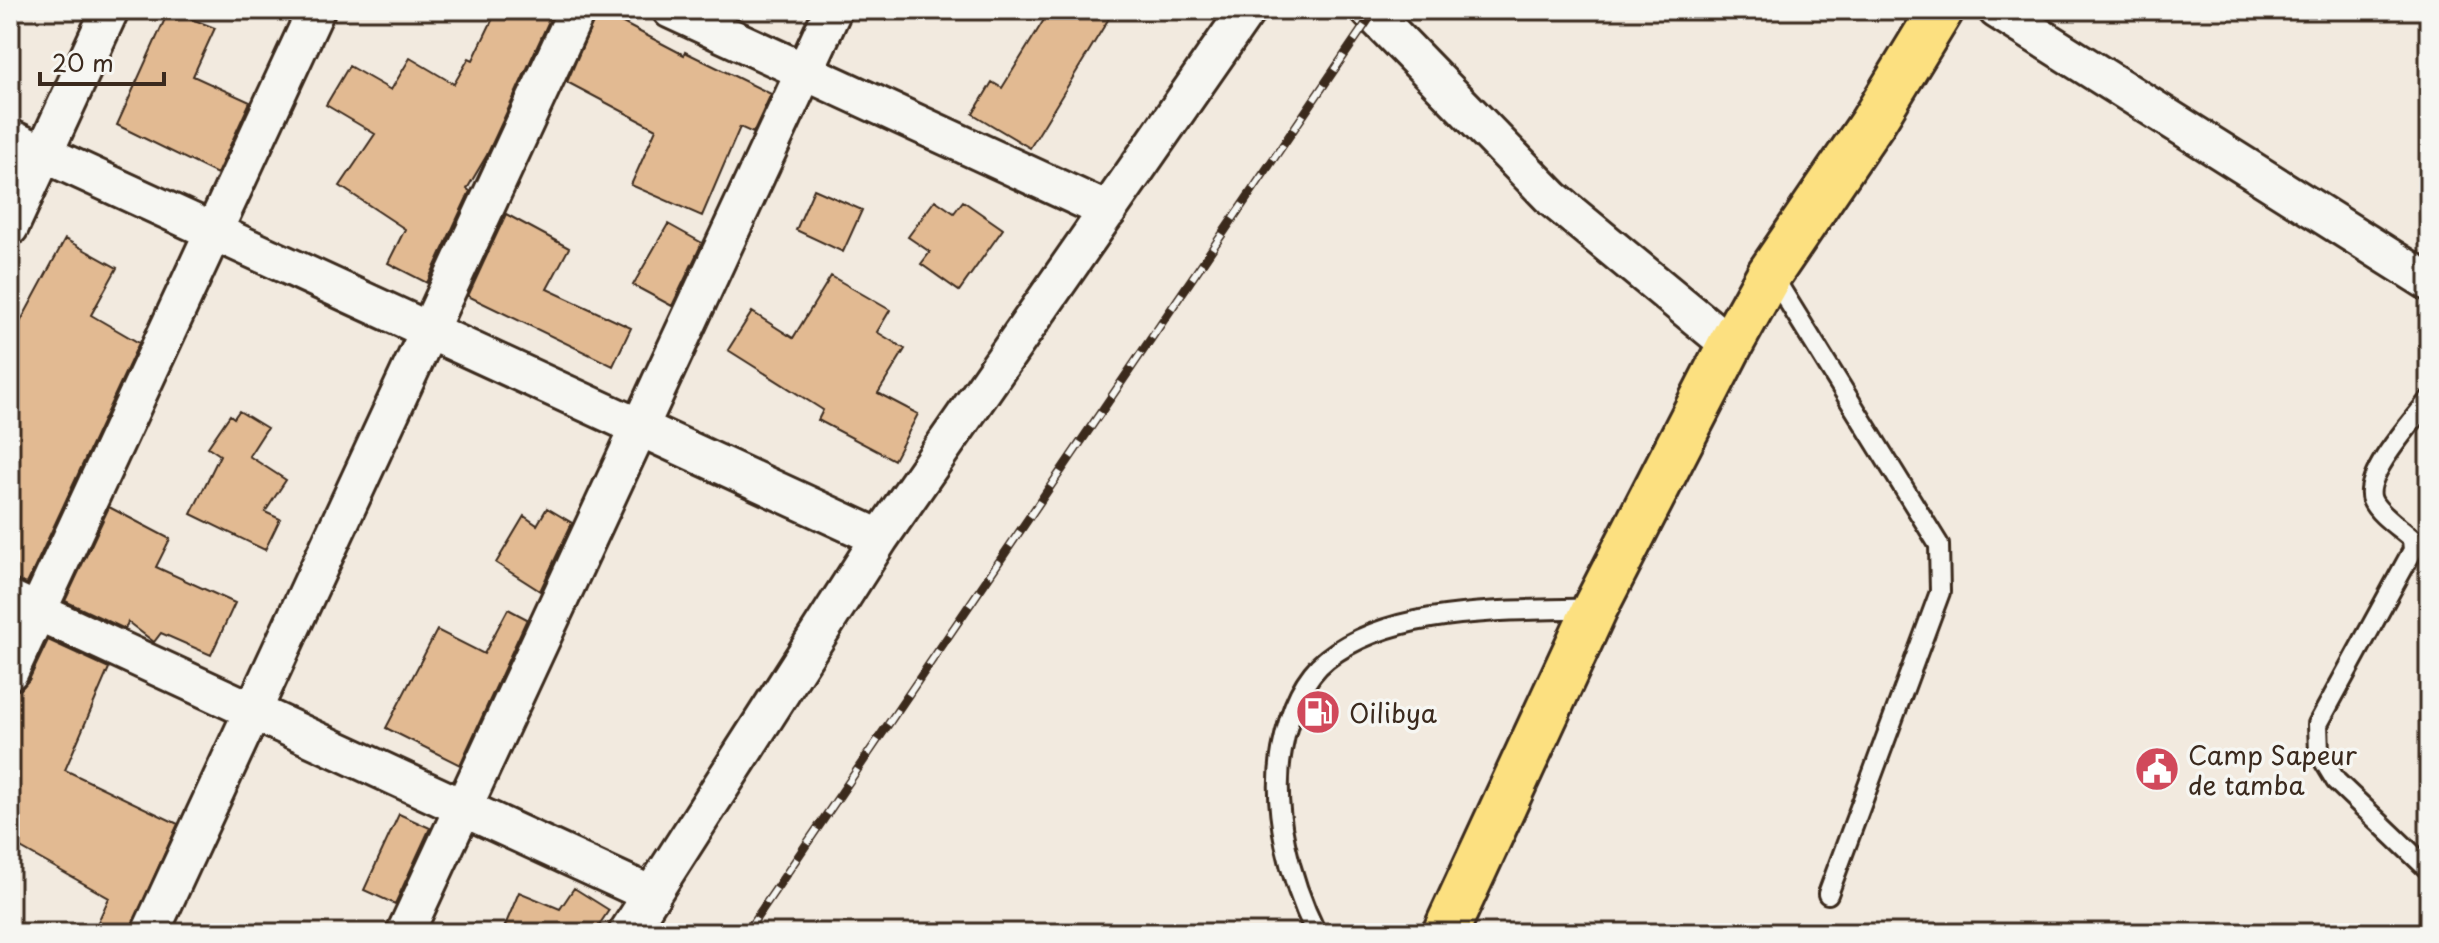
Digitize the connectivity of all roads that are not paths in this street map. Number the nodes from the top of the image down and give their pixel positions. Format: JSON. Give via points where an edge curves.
{"nodes":[{"id":1,"x":110,"y":10,"type":"edge"},
{"id":2,"x":316,"y":10,"type":"edge"},
{"id":3,"x":577,"y":10,"type":"edge"},
{"id":4,"x":671,"y":10,"type":"edge"},
{"id":5,"x":833,"y":10,"type":"edge"},
{"id":6,"x":1247,"y":10,"type":"edge"},
{"id":7,"x":1369,"y":10,"type":"edge"},
{"id":8,"x":1941,"y":10,"type":"edge"},
{"id":9,"x":1997,"y":10,"type":"edge"},
{"id":10,"x":804,"y":71,"type":"junction"},
{"id":11,"x":10,"y":138,"type":"edge"},
{"id":12,"x":44,"y":153,"type":"junction"},
{"id":13,"x":1108,"y":211,"type":"junction"},
{"id":14,"x":10,"y":227,"type":"edge"},
{"id":15,"x":213,"y":232,"type":"junction"},
{"id":16,"x":1770,"y":273,"type":"junction"},
{"id":17,"x":2429,"y":282,"type":"edge"},
{"id":18,"x":429,"y":330,"type":"junction"},
{"id":19,"x":1730,"y":345,"type":"junction"},
{"id":20,"x":2429,"y":400,"type":"edge"},
{"id":21,"x":639,"y":427,"type":"junction"},
{"id":22,"x":880,"y":538,"type":"junction"},
{"id":23,"x":24,"y":605,"type":"edge"},
{"id":24,"x":1595,"y":608,"type":"junction"},
{"id":25,"x":10,"y":671,"type":"edge"},
{"id":26,"x":252,"y":711,"type":"junction"},
{"id":27,"x":463,"y":808,"type":"junction"},
{"id":28,"x":2429,"y":870,"type":"edge"},
{"id":29,"x":1828,"y":894,"type":"dead end"},
{"id":30,"x":652,"y":895,"type":"junction"},
{"id":31,"x":150,"y":933,"type":"edge"},
{"id":32,"x":405,"y":933,"type":"edge"},
{"id":33,"x":627,"y":933,"type":"edge"},
{"id":34,"x":1316,"y":933,"type":"edge"},
{"id":35,"x":1445,"y":933,"type":"edge"}],
"edges":[{"from":1,"to":12,"type":"street"},
{"from":2,"to":15,"type":"street"},
{"from":3,"to":18,"type":"street"},
{"from":4,"to":10,"type":"street"},
{"from":5,"to":10,"type":"street"},
{"from":6,"to":13,"type":"street"},
{"from":7,"to":19,"type":"street","via":[[1553,199]]},
{"from":8,"to":16,"type":"highway"},
{"from":9,"to":17,"type":"street"},
{"from":10,"to":13,"type":"street"},
{"from":10,"to":21,"type":"street"},
{"from":11,"to":12,"type":"street"},
{"from":12,"to":14,"type":"street"},
{"from":12,"to":15,"type":"street"},
{"from":13,"to":22,"type":"street"},
{"from":15,"to":18,"type":"street"},
{"from":15,"to":23,"type":"street"},
{"from":16,"to":19,"type":"highway"},
{"from":16,"to":29,"type":"lane","via":[[1939,545],[1940,592]]},
{"from":18,"to":21,"type":"street"},
{"from":18,"to":26,"type":"street"},
{"from":19,"to":24,"type":"highway"},
{"from":20,"to":28,"type":"lane","via":[[2382,462],[2370,492],[2373,503],[2412,539],[2413,550],[2318,724],[2319,753],[2336,781]]},
{"from":21,"to":22,"type":"street"},
{"from":21,"to":27,"type":"street"},
{"from":22,"to":30,"type":"street"},
{"from":23,"to":25,"type":"street"},
{"from":23,"to":26,"type":"street"},
{"from":24,"to":34,"type":"lane","via":[[1424,619],[1366,637],[1326,660],[1297,698],[1278,774],[1283,832]]},
{"from":24,"to":35,"type":"highway"},
{"from":26,"to":27,"type":"street"},
{"from":26,"to":31,"type":"street"},
{"from":27,"to":30,"type":"street"},
{"from":27,"to":32,"type":"street"},
{"from":30,"to":33,"type":"street"}]}
